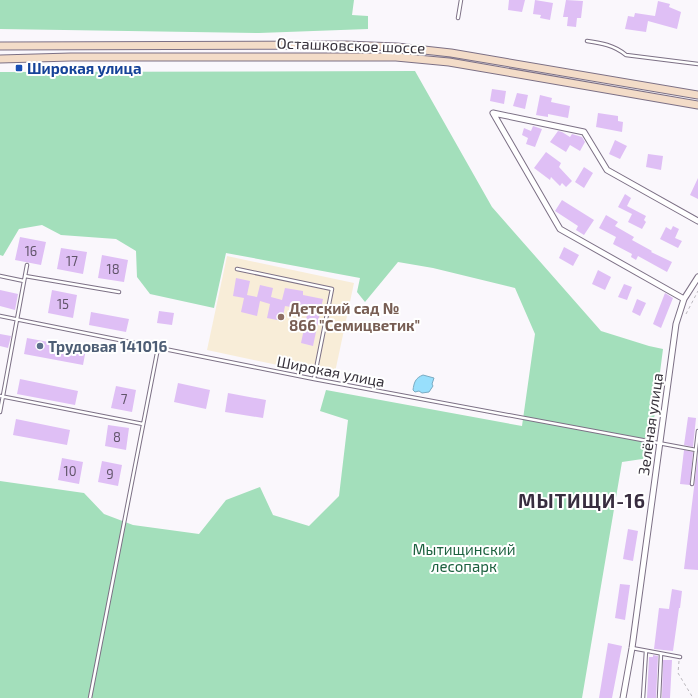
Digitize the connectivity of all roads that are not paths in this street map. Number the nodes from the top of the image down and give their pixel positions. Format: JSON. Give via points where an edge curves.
{"nodes":[{"id":1,"x":461,"y":0,"type":"edge"},
{"id":2,"x":458,"y":18,"type":"dead end"},
{"id":3,"x":587,"y":41,"type":"dead end"},
{"id":4,"x":0,"y":46,"type":"edge"},
{"id":5,"x":0,"y":59,"type":"edge"},
{"id":6,"x":698,"y":64,"type":"edge"},
{"id":7,"x":698,"y":94,"type":"edge"},
{"id":8,"x":698,"y":105,"type":"edge"},
{"id":9,"x":698,"y":221,"type":"edge"},
{"id":10,"x":27,"y":265,"type":"dead end"},
{"id":11,"x":237,"y":269,"type":"dead end"},
{"id":12,"x":0,"y":276,"type":"edge"},
{"id":13,"x":25,"y":276,"type":"junction"},
{"id":14,"x":698,"y":277,"type":"edge"},
{"id":15,"x":24,"y":281,"type":"junction"},
{"id":16,"x":119,"y":292,"type":"dead end"},
{"id":17,"x":684,"y":299,"type":"junction"},
{"id":18,"x":0,"y":316,"type":"edge"},
{"id":19,"x":17,"y":319,"type":"junction"},
{"id":20,"x":158,"y":348,"type":"junction"},
{"id":21,"x":314,"y":379,"type":"junction"},
{"id":22,"x":1,"y":396,"type":"edge"},
{"id":23,"x":0,"y":412,"type":"edge"},
{"id":24,"x":143,"y":424,"type":"junction"},
{"id":25,"x":698,"y":431,"type":"edge"},
{"id":26,"x":659,"y":444,"type":"junction"},
{"id":27,"x":696,"y":450,"type":"junction"},
{"id":28,"x":692,"y":484,"type":"dead end"},
{"id":29,"x":632,"y":648,"type":"junction"},
{"id":30,"x":646,"y":652,"type":"junction"},
{"id":31,"x":661,"y":654,"type":"junction"},
{"id":32,"x":680,"y":657,"type":"road end"},
{"id":33,"x":90,"y":698,"type":"edge"},
{"id":34,"x":623,"y":698,"type":"edge"},
{"id":35,"x":643,"y":698,"type":"edge"},
{"id":36,"x":659,"y":698,"type":"edge"}],
"edges":[{"from":1,"to":2,"type":"lane"},
{"from":3,"to":6,"type":"lane","via":[[610,45],[626,54]]},
{"from":4,"to":7,"type":"main road","name":"Осташковское шоссе","via":[[397,47],[451,53]]},
{"from":5,"to":8,"type":"main road","name":"Осташковское шоссе","via":[[396,57],[449,62]]},
{"from":9,"to":17,"type":"street","via":[[607,170],[584,132],[494,113],[560,229]]},
{"from":10,"to":13,"type":"lane"},
{"from":11,"to":21,"type":"lane","via":[[332,289]]},
{"from":12,"to":15,"type":"lane"},
{"from":13,"to":15,"type":"lane"},
{"from":13,"to":16,"type":"lane"},
{"from":14,"to":17,"type":"street","name":"Зелёная улица"},
{"from":15,"to":19,"type":"lane"},
{"from":17,"to":26,"type":"street","name":"Зелёная улица","via":[[676,324]]},
{"from":18,"to":19,"type":"lane","name":"Широкая улица"},
{"from":19,"to":20,"type":"lane","name":"Широкая улица"},
{"from":19,"to":22,"type":"lane"},
{"from":20,"to":21,"type":"lane","name":"Широкая улица"},
{"from":20,"to":24,"type":"lane"},
{"from":21,"to":26,"type":"lane","name":"Широкая улица"},
{"from":22,"to":23,"type":"lane"},
{"from":22,"to":24,"type":"lane"},
{"from":24,"to":33,"type":"lane"},
{"from":25,"to":27,"type":"lane"},
{"from":26,"to":27,"type":"lane","name":"Широкая улица"},
{"from":26,"to":29,"type":"street","name":"Зелёная улица"},
{"from":27,"to":28,"type":"lane"},
{"from":29,"to":30,"type":"lane"},
{"from":29,"to":34,"type":"street","name":"Зелёная улица"},
{"from":30,"to":31,"type":"lane"},
{"from":30,"to":35,"type":"lane"},
{"from":31,"to":32,"type":"lane"},
{"from":31,"to":36,"type":"lane"}]}
